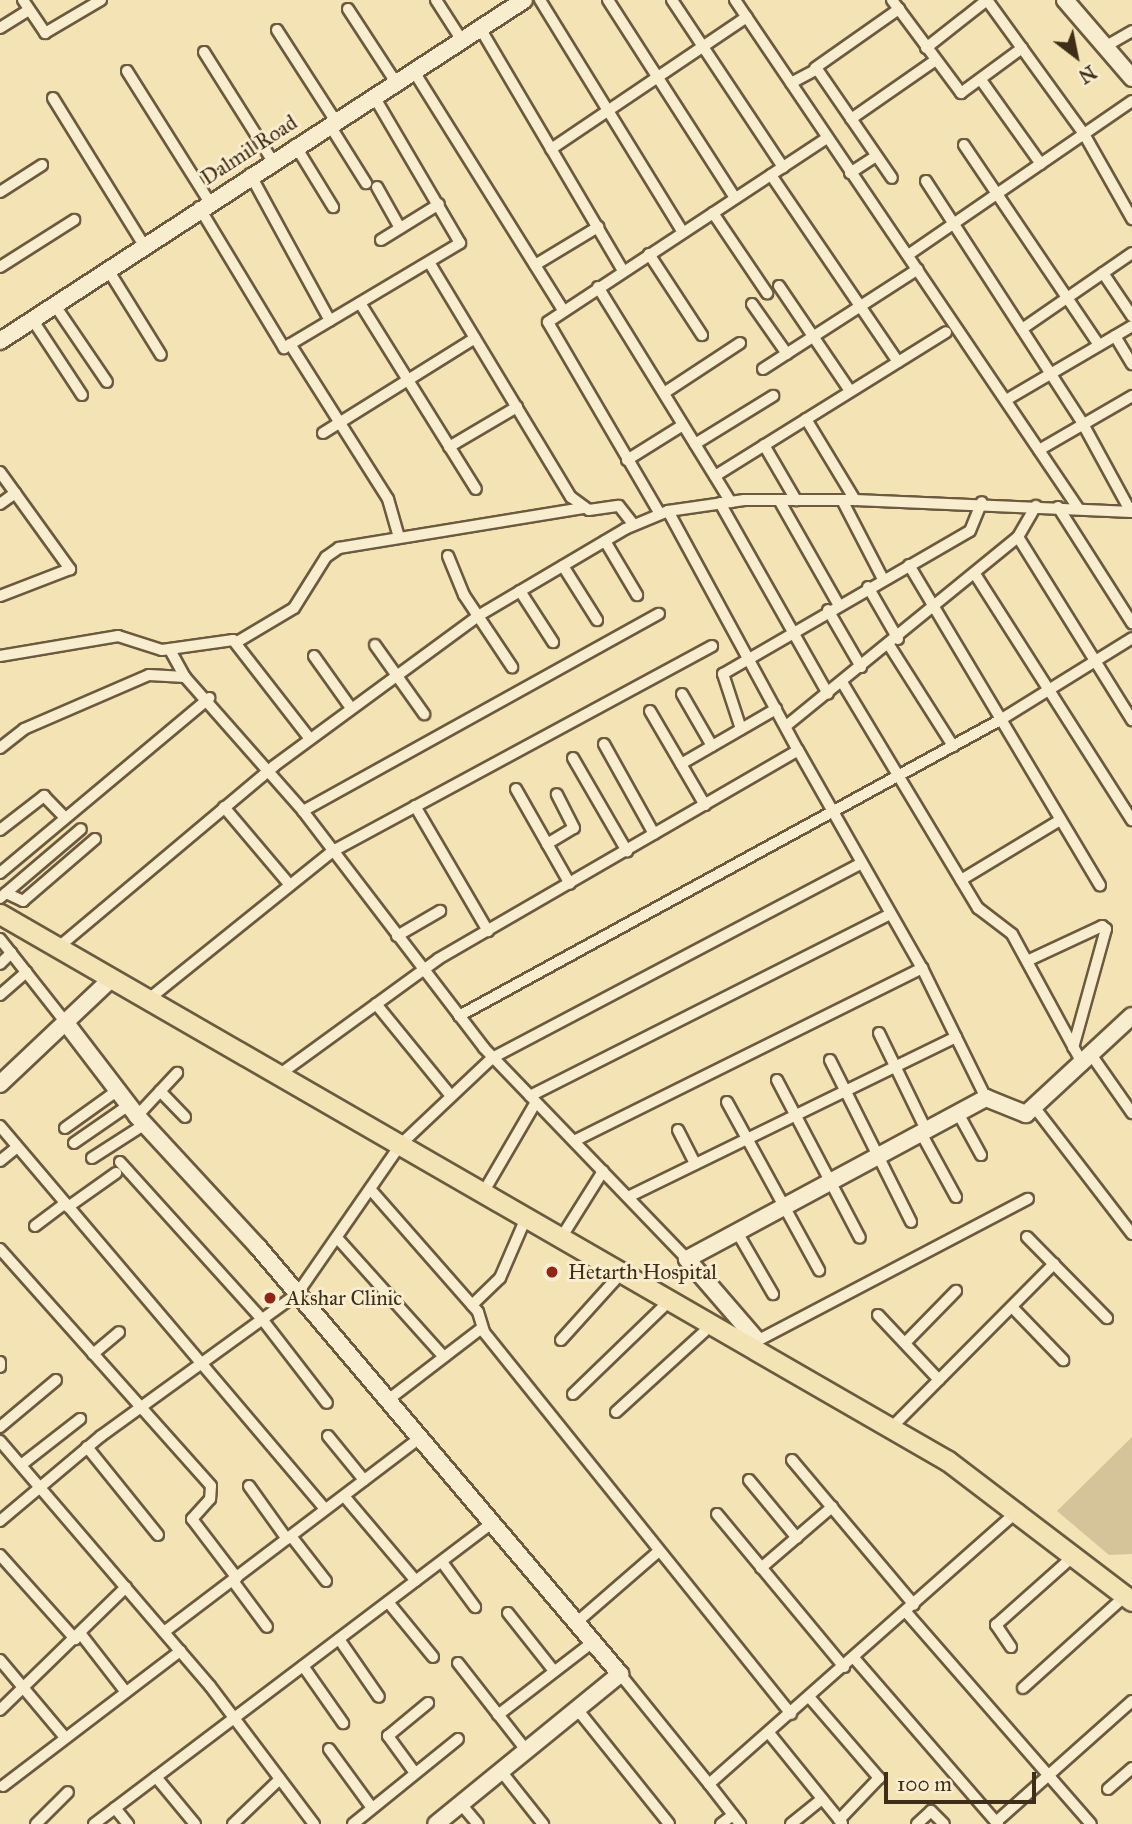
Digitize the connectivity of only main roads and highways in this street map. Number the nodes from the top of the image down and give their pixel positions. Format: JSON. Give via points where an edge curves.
{"nodes":[{"id":1,"x":0,"y":914,"type":"edge"},
{"id":2,"x":0,"y":924,"type":"edge"},
{"id":3,"x":54,"y":951,"type":"junction"},
{"id":4,"x":108,"y":981,"type":"junction"},
{"id":5,"x":398,"y":1149,"type":"junction"},
{"id":6,"x":524,"y":1221,"type":"junction"},
{"id":7,"x":1016,"y":1514,"type":"junction"},
{"id":8,"x":1129,"y":1600,"type":"edge"}],
"edges":[{"from":1,"to":3,"type":"highway"},
{"from":2,"to":3,"type":"highway"},
{"from":3,"to":4,"type":"highway"},
{"from":4,"to":5,"type":"highway"},
{"from":4,"to":5,"type":"highway","via":[[150,998]]},
{"from":5,"to":6,"type":"highway"},
{"from":5,"to":6,"type":"highway","via":[[483,1193]]},
{"from":6,"to":7,"type":"highway"},
{"from":6,"to":7,"type":"highway","via":[[754,1344],[892,1427]]},
{"from":7,"to":8,"type":"highway"},
{"from":7,"to":8,"type":"highway"}]}
